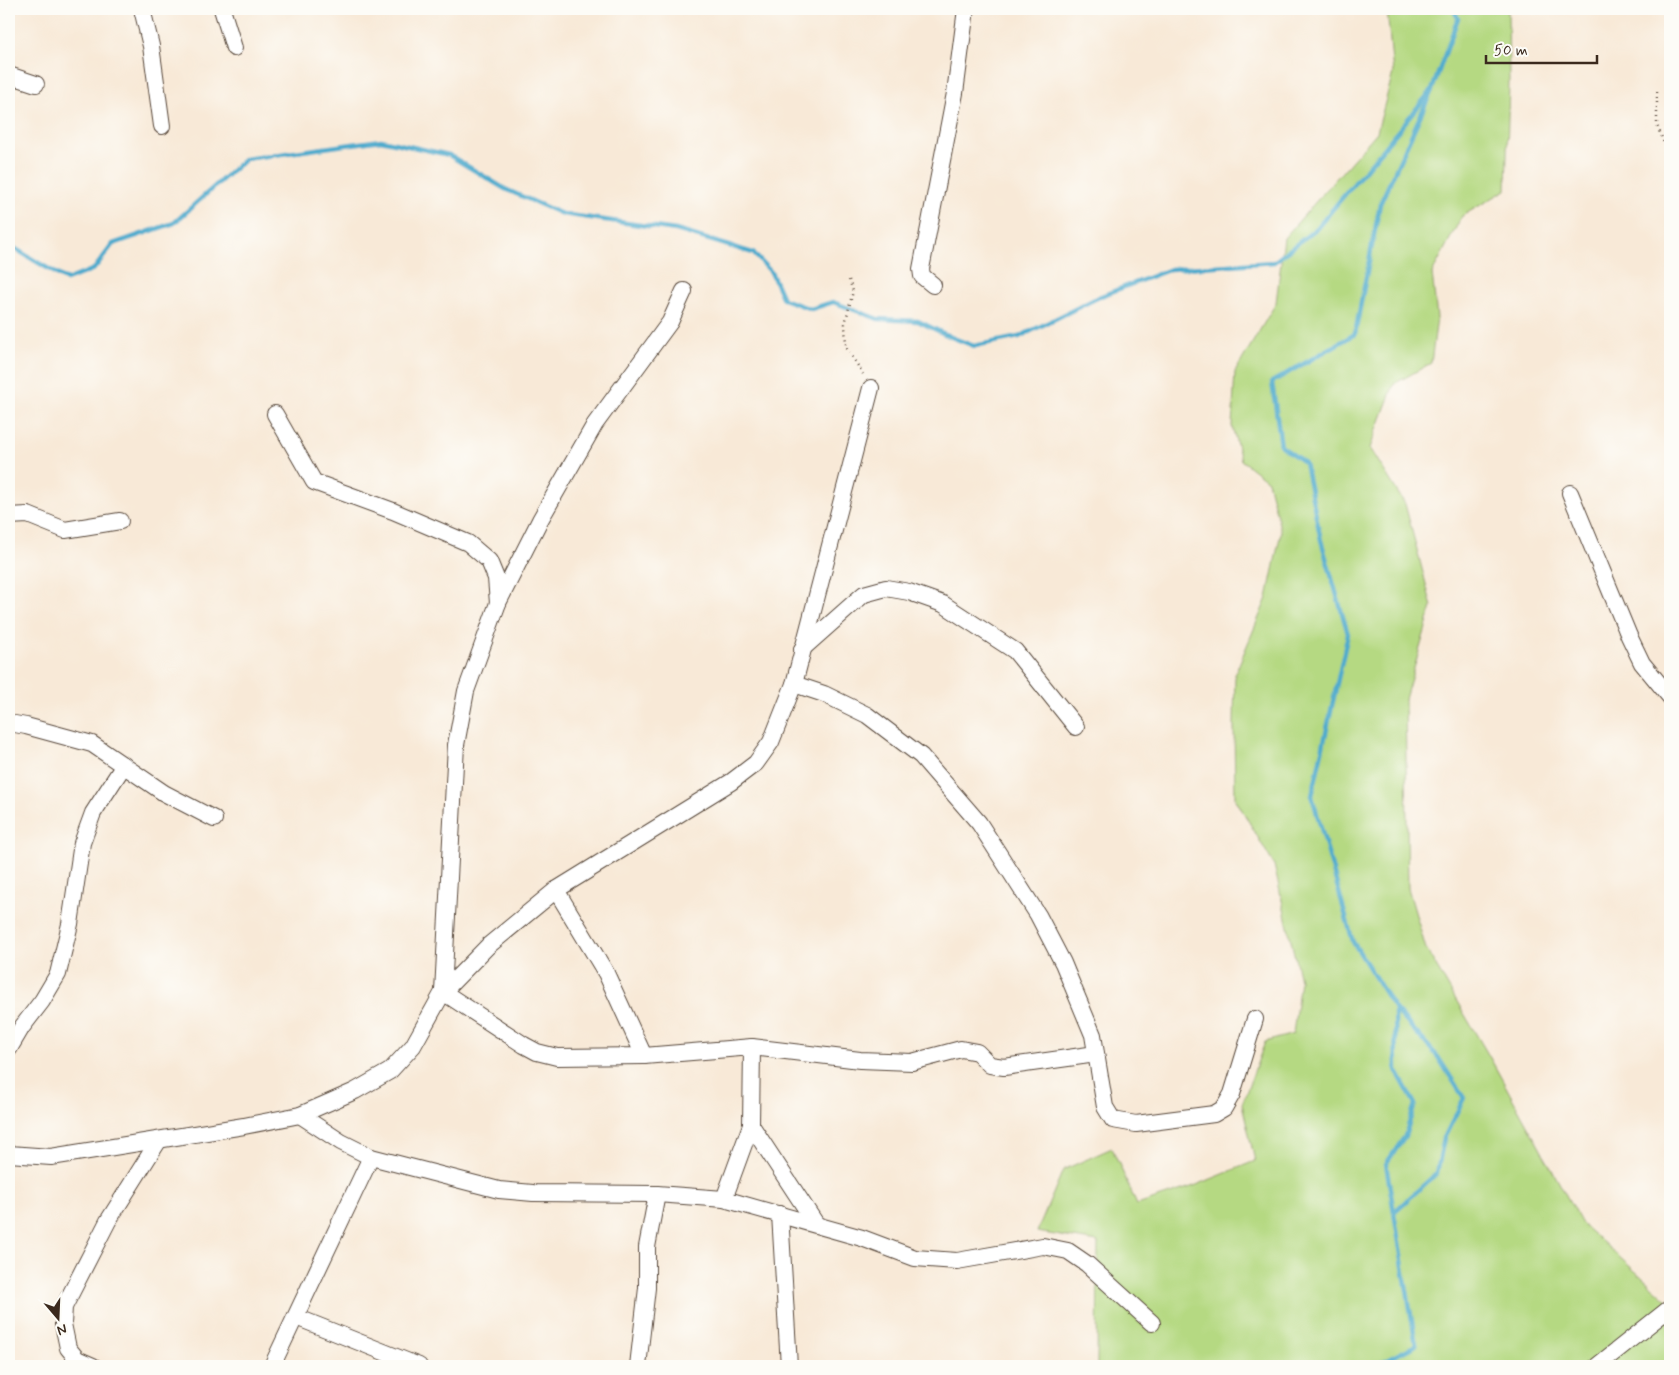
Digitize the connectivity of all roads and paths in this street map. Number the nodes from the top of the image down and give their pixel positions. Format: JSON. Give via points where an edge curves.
{"nodes":[{"id":1,"x":142,"y":9,"type":"edge"},
{"id":2,"x":222,"y":9,"type":"edge"},
{"id":3,"x":966,"y":9,"type":"edge"},
{"id":4,"x":234,"y":48,"type":"dead end"},
{"id":5,"x":9,"y":75,"type":"edge"},
{"id":6,"x":36,"y":84,"type":"dead end"},
{"id":7,"x":1657,"y":92,"type":"dead end"},
{"id":8,"x":162,"y":126,"type":"dead end"},
{"id":9,"x":1670,"y":159,"type":"edge"},
{"id":10,"x":849,"y":280,"type":"dead end"},
{"id":11,"x":933,"y":285,"type":"dead end"},
{"id":12,"x":684,"y":292,"type":"dead end"},
{"id":13,"x":871,"y":388,"type":"joint"},
{"id":14,"x":275,"y":414,"type":"dead end"},
{"id":15,"x":1570,"y":493,"type":"dead end"},
{"id":16,"x":9,"y":516,"type":"edge"},
{"id":17,"x":120,"y":521,"type":"dead end"},
{"id":18,"x":498,"y":603,"type":"junction"},
{"id":19,"x":802,"y":649,"type":"junction"},
{"id":20,"x":794,"y":684,"type":"junction"},
{"id":21,"x":1670,"y":697,"type":"edge"},
{"id":22,"x":9,"y":723,"type":"edge"},
{"id":23,"x":1076,"y":727,"type":"dead end"},
{"id":24,"x":124,"y":765,"type":"junction"},
{"id":25,"x":214,"y":819,"type":"dead end"},
{"id":26,"x":556,"y":890,"type":"junction"},
{"id":27,"x":443,"y":992,"type":"junction"},
{"id":28,"x":1255,"y":1019,"type":"dead end"},
{"id":29,"x":752,"y":1048,"type":"junction"},
{"id":30,"x":9,"y":1049,"type":"edge"},
{"id":31,"x":1096,"y":1054,"type":"junction"},
{"id":32,"x":644,"y":1056,"type":"junction"},
{"id":33,"x":300,"y":1115,"type":"junction"},
{"id":34,"x":752,"y":1125,"type":"junction"},
{"id":35,"x":159,"y":1140,"type":"junction"},
{"id":36,"x":9,"y":1154,"type":"edge"},
{"id":37,"x":371,"y":1157,"type":"junction"},
{"id":38,"x":657,"y":1194,"type":"junction"},
{"id":39,"x":724,"y":1199,"type":"junction"},
{"id":40,"x":780,"y":1214,"type":"junction"},
{"id":41,"x":816,"y":1224,"type":"junction"},
{"id":42,"x":1670,"y":1308,"type":"edge"},
{"id":43,"x":296,"y":1317,"type":"junction"},
{"id":44,"x":1152,"y":1323,"type":"dead end"},
{"id":45,"x":93,"y":1366,"type":"edge"},
{"id":46,"x":272,"y":1366,"type":"edge"},
{"id":47,"x":419,"y":1366,"type":"edge"},
{"id":48,"x":638,"y":1366,"type":"edge"},
{"id":49,"x":789,"y":1366,"type":"edge"},
{"id":50,"x":1597,"y":1366,"type":"edge"}],
"edges":[{"from":1,"to":8,"type":"street","via":[[151,46]]},
{"from":2,"to":4,"type":"street"},
{"from":3,"to":11,"type":"street","via":[[955,93],[921,269],[922,276]]},
{"from":5,"to":6,"type":"street"},
{"from":7,"to":9,"type":"path","via":[[1657,125]]},
{"from":10,"to":13,"type":"path","via":[[853,291],[845,324],[846,347]]},
{"from":12,"to":18,"type":"street","via":[[670,322],[595,424],[540,520]]},
{"from":13,"to":19,"type":"street"},
{"from":14,"to":18,"type":"street","via":[[314,482],[468,543],[489,561],[496,578]]},
{"from":15,"to":21,"type":"street","via":[[1642,663]]},
{"from":16,"to":17,"type":"street","via":[[28,515],[65,530]]},
{"from":18,"to":27,"type":"street","via":[[466,691],[456,745]]},
{"from":19,"to":20,"type":"street"},
{"from":19,"to":23,"type":"street","via":[[864,594],[886,588],[909,592],[943,604],[1016,651]]},
{"from":20,"to":26,"type":"street","via":[[771,742],[756,763],[731,782]]},
{"from":20,"to":31,"type":"street","via":[[824,694],[867,715],[921,756],[979,822],[1038,915],[1063,963],[1093,1035]]},
{"from":22,"to":24,"type":"street","via":[[92,744]]},
{"from":24,"to":25,"type":"street","via":[[164,793]]},
{"from":24,"to":30,"type":"street","via":[[93,813],[82,843],[70,924],[58,974]]},
{"from":26,"to":27,"type":"street","via":[[488,946]]},
{"from":26,"to":32,"type":"street","via":[[606,973]]},
{"from":27,"to":32,"type":"street","via":[[537,1052],[557,1057]]},
{"from":27,"to":33,"type":"street","via":[[413,1046],[390,1071],[355,1092]]},
{"from":28,"to":31,"type":"street","via":[[1232,1094],[1224,1108],[1214,1114],[1136,1124],[1113,1120],[1105,1107]]},
{"from":29,"to":31,"type":"street","via":[[860,1060],[912,1062],[961,1049],[977,1052],[990,1065],[1004,1067]]},
{"from":29,"to":32,"type":"street"},
{"from":29,"to":34,"type":"street"},
{"from":33,"to":35,"type":"street"},
{"from":33,"to":37,"type":"street"},
{"from":34,"to":39,"type":"street"},
{"from":34,"to":41,"type":"street"},
{"from":35,"to":36,"type":"street","via":[[51,1157]]},
{"from":35,"to":45,"type":"street","via":[[108,1221],[64,1307],[63,1324],[68,1348],[77,1359]]},
{"from":37,"to":38,"type":"street","via":[[499,1190]]},
{"from":37,"to":43,"type":"street"},
{"from":38,"to":39,"type":"street"},
{"from":38,"to":48,"type":"street","via":[[646,1247],[647,1288]]},
{"from":39,"to":40,"type":"street"},
{"from":40,"to":41,"type":"street"},
{"from":40,"to":49,"type":"street"},
{"from":41,"to":44,"type":"street","via":[[915,1258],[957,1261],[1043,1246],[1068,1252],[1087,1264]]},
{"from":42,"to":50,"type":"street"},
{"from":43,"to":46,"type":"street"},
{"from":43,"to":47,"type":"street"}]}
